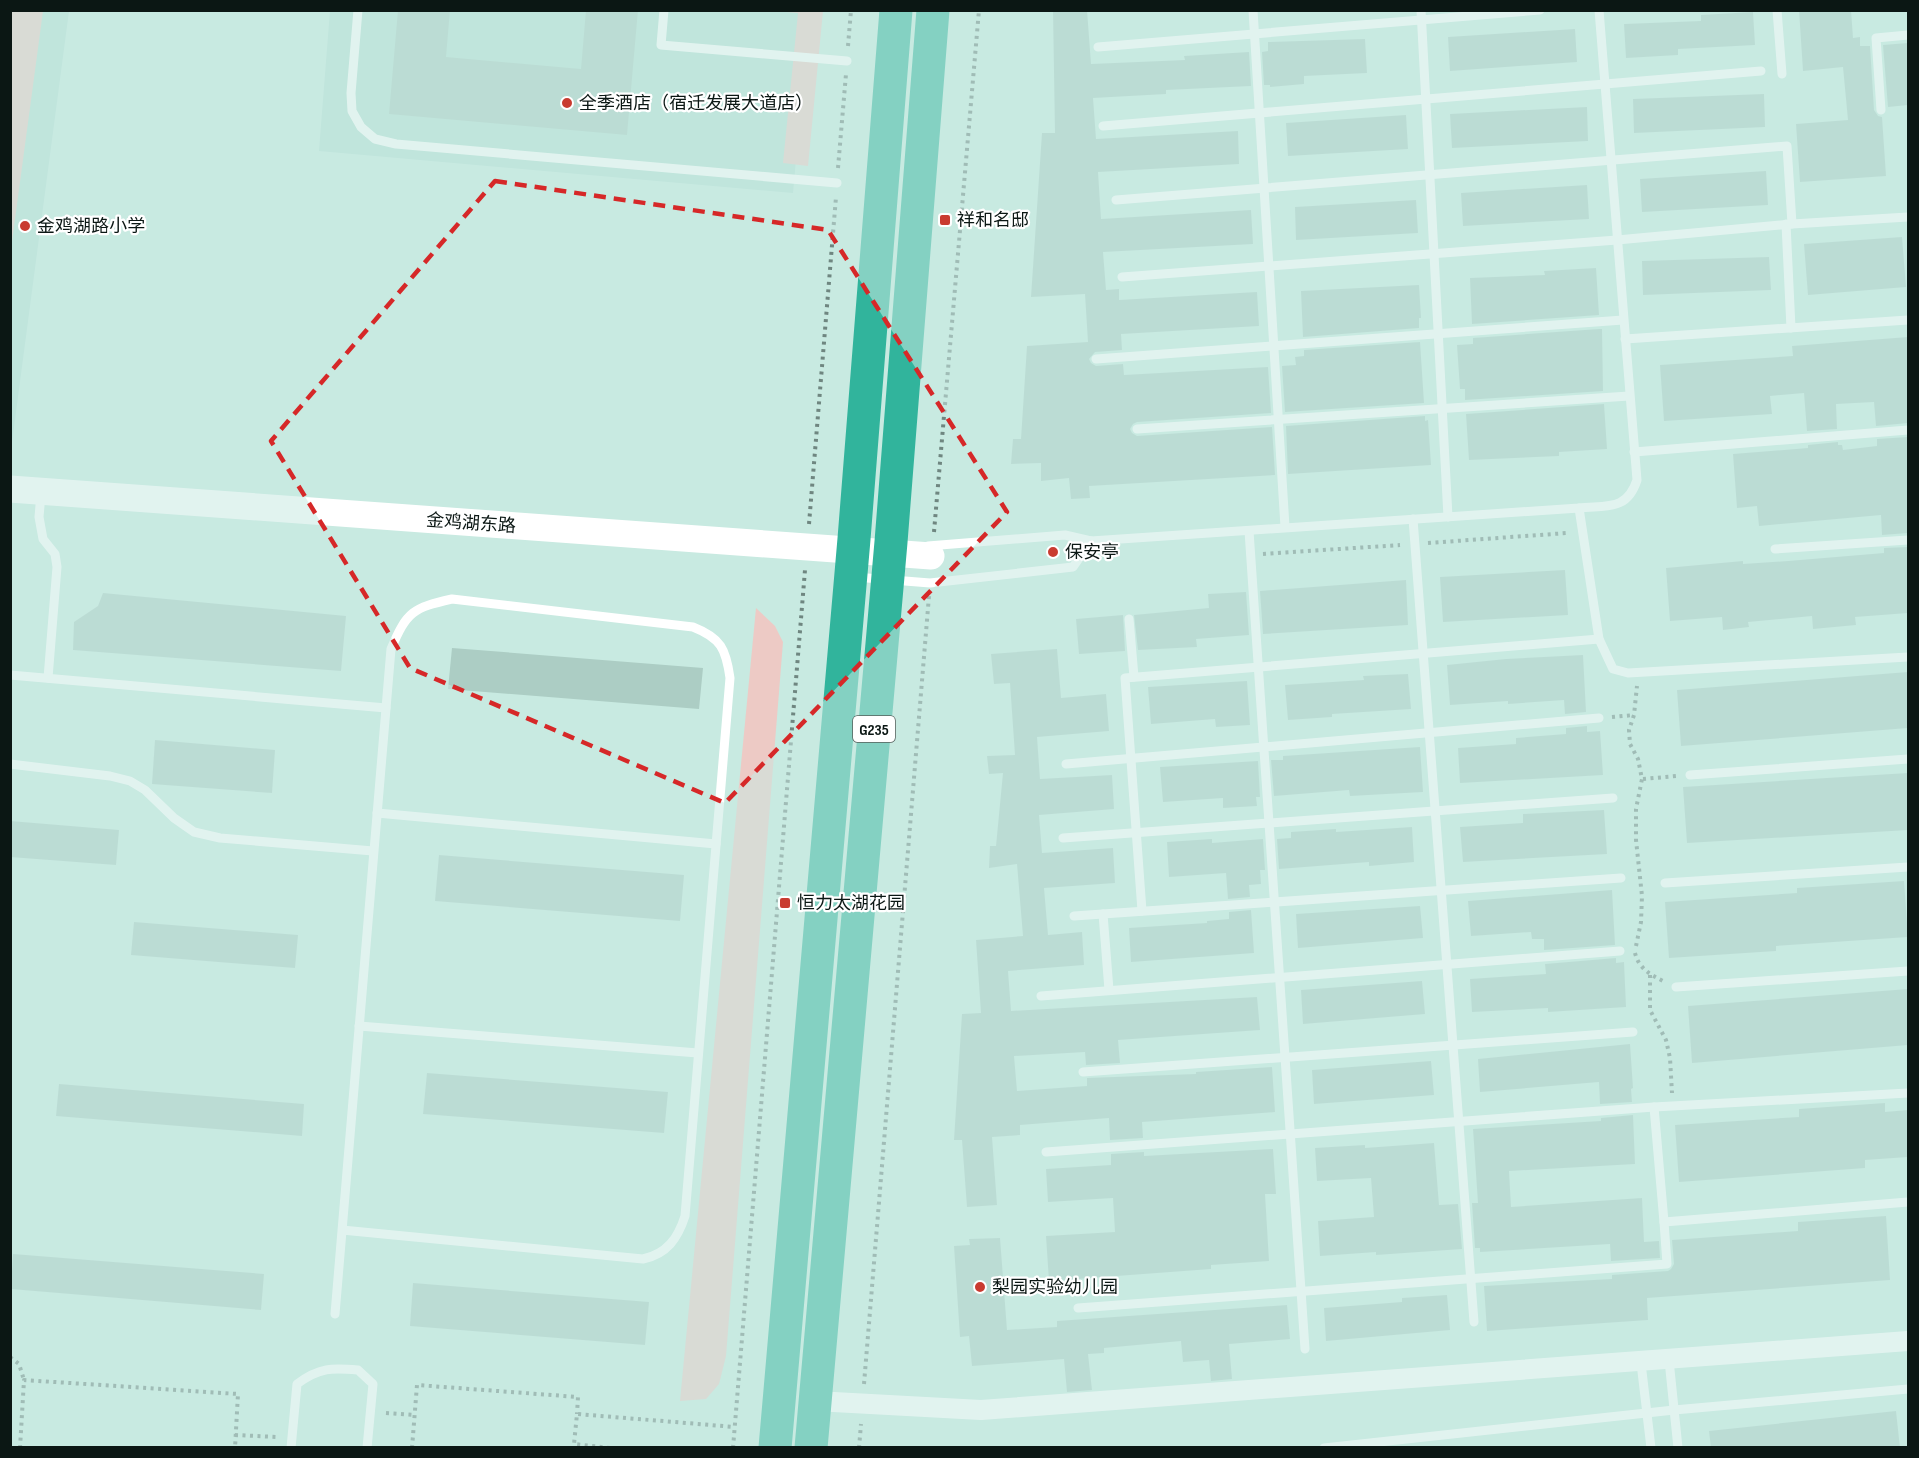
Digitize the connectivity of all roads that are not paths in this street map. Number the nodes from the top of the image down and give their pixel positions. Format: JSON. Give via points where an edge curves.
{"nodes":[{"id":1,"x":358,"y":10,"type":"edge"},
{"id":2,"x":664,"y":10,"type":"edge"},
{"id":3,"x":896,"y":10,"type":"edge"},
{"id":4,"x":933,"y":10,"type":"edge"},
{"id":5,"x":1253,"y":10,"type":"edge"},
{"id":6,"x":1540,"y":10,"type":"edge"},
{"id":7,"x":1599,"y":10,"type":"edge"},
{"id":8,"x":1777,"y":10,"type":"edge"},
{"id":9,"x":1421,"y":15,"type":"edge"},
{"id":10,"x":1254,"y":34,"type":"junction"},
{"id":11,"x":1908,"y":36,"type":"edge"},
{"id":12,"x":1098,"y":47,"type":"dead end"},
{"id":13,"x":847,"y":61,"type":"road end"},
{"id":14,"x":1761,"y":71,"type":"dead end"},
{"id":15,"x":1782,"y":74,"type":"dead end"},
{"id":16,"x":1604,"y":84,"type":"junction"},
{"id":17,"x":1425,"y":99,"type":"junction"},
{"id":18,"x":1881,"y":110,"type":"dead end"},
{"id":19,"x":1259,"y":113,"type":"junction"},
{"id":20,"x":1103,"y":126,"type":"dead end"},
{"id":21,"x":1610,"y":160,"type":"junction"},
{"id":22,"x":1430,"y":174,"type":"junction"},
{"id":23,"x":837,"y":183,"type":"road end"},
{"id":24,"x":1264,"y":188,"type":"junction"},
{"id":25,"x":1116,"y":200,"type":"dead end"},
{"id":26,"x":1908,"y":217,"type":"edge"},
{"id":27,"x":1789,"y":224,"type":"junction"},
{"id":28,"x":1617,"y":240,"type":"junction"},
{"id":29,"x":1434,"y":253,"type":"junction"},
{"id":30,"x":1269,"y":266,"type":"junction"},
{"id":31,"x":1122,"y":277,"type":"dead end"},
{"id":32,"x":1623,"y":320,"type":"junction"},
{"id":33,"x":1908,"y":320,"type":"edge"},
{"id":34,"x":1791,"y":328,"type":"junction"},
{"id":35,"x":1438,"y":333,"type":"junction"},
{"id":36,"x":1625,"y":339,"type":"junction"},
{"id":37,"x":1274,"y":346,"type":"junction"},
{"id":38,"x":1096,"y":359,"type":"dead end"},
{"id":39,"x":1629,"y":396,"type":"junction"},
{"id":40,"x":1443,"y":409,"type":"junction"},
{"id":41,"x":1278,"y":420,"type":"junction"},
{"id":42,"x":1137,"y":429,"type":"dead end"},
{"id":43,"x":1908,"y":430,"type":"edge"},
{"id":44,"x":1634,"y":452,"type":"junction"},
{"id":45,"x":10,"y":489,"type":"edge"},
{"id":46,"x":41,"y":491,"type":"junction"},
{"id":47,"x":1579,"y":508,"type":"junction"},
{"id":48,"x":1448,"y":517,"type":"junction"},
{"id":49,"x":1413,"y":519,"type":"junction"},
{"id":50,"x":1285,"y":527,"type":"junction"},
{"id":51,"x":1249,"y":531,"type":"junction"},
{"id":52,"x":1908,"y":540,"type":"edge"},
{"id":53,"x":1091,"y":541,"type":"junction"},
{"id":54,"x":1774,"y":549,"type":"dead end"},
{"id":55,"x":891,"y":554,"type":"junction"},
{"id":56,"x":1129,"y":619,"type":"dead end"},
{"id":57,"x":1599,"y":639,"type":"junction"},
{"id":58,"x":1423,"y":653,"type":"junction"},
{"id":59,"x":1908,"y":657,"type":"edge"},
{"id":60,"x":1258,"y":667,"type":"junction"},
{"id":61,"x":10,"y":675,"type":"edge"},
{"id":62,"x":1134,"y":677,"type":"junction"},
{"id":63,"x":48,"y":678,"type":"junction"},
{"id":64,"x":386,"y":708,"type":"junction"},
{"id":65,"x":1599,"y":718,"type":"road end"},
{"id":66,"x":1429,"y":733,"type":"junction"},
{"id":67,"x":1264,"y":747,"type":"junction"},
{"id":68,"x":1131,"y":758,"type":"junction"},
{"id":69,"x":1908,"y":759,"type":"edge"},
{"id":70,"x":10,"y":764,"type":"edge"},
{"id":71,"x":1066,"y":764,"type":"dead end"},
{"id":72,"x":1690,"y":775,"type":"road end"},
{"id":73,"x":1612,"y":798,"type":"dead end"},
{"id":74,"x":1435,"y":810,"type":"junction"},
{"id":75,"x":377,"y":813,"type":"junction"},
{"id":76,"x":1269,"y":823,"type":"junction"},
{"id":77,"x":1136,"y":832,"type":"junction"},
{"id":78,"x":1063,"y":838,"type":"dead end"},
{"id":79,"x":716,"y":844,"type":"junction"},
{"id":80,"x":373,"y":851,"type":"junction"},
{"id":81,"x":1908,"y":867,"type":"edge"},
{"id":82,"x":1622,"y":879,"type":"road end"},
{"id":83,"x":1665,"y":883,"type":"road end"},
{"id":84,"x":1441,"y":891,"type":"junction"},
{"id":85,"x":1275,"y":902,"type":"junction"},
{"id":86,"x":1142,"y":911,"type":"junction"},
{"id":87,"x":1103,"y":914,"type":"junction"},
{"id":88,"x":1074,"y":916,"type":"dead end"},
{"id":89,"x":1620,"y":951,"type":"dead end"},
{"id":90,"x":1446,"y":964,"type":"junction"},
{"id":91,"x":1908,"y":971,"type":"edge"},
{"id":92,"x":1280,"y":977,"type":"junction"},
{"id":93,"x":1676,"y":987,"type":"road end"},
{"id":94,"x":1108,"y":990,"type":"junction"},
{"id":95,"x":1041,"y":996,"type":"dead end"},
{"id":96,"x":358,"y":1026,"type":"junction"},
{"id":97,"x":1633,"y":1032,"type":"dead end"},
{"id":98,"x":1452,"y":1045,"type":"junction"},
{"id":99,"x":698,"y":1053,"type":"junction"},
{"id":100,"x":1286,"y":1058,"type":"junction"},
{"id":101,"x":1083,"y":1072,"type":"dead end"},
{"id":102,"x":1908,"y":1093,"type":"edge"},
{"id":103,"x":1654,"y":1107,"type":"junction"},
{"id":104,"x":1458,"y":1122,"type":"junction"},
{"id":105,"x":1291,"y":1134,"type":"junction"},
{"id":106,"x":1046,"y":1152,"type":"dead end"},
{"id":107,"x":1908,"y":1202,"type":"edge"},
{"id":108,"x":1664,"y":1222,"type":"junction"},
{"id":109,"x":342,"y":1230,"type":"junction"},
{"id":110,"x":1470,"y":1278,"type":"junction"},
{"id":111,"x":1300,"y":1292,"type":"junction"},
{"id":112,"x":1078,"y":1308,"type":"dead end"},
{"id":113,"x":335,"y":1314,"type":"dead end"},
{"id":114,"x":1474,"y":1322,"type":"dead end"},
{"id":115,"x":1908,"y":1341,"type":"edge"},
{"id":116,"x":1305,"y":1349,"type":"dead end"},
{"id":117,"x":1669,"y":1360,"type":"junction"},
{"id":118,"x":1641,"y":1362,"type":"junction"},
{"id":119,"x":1908,"y":1389,"type":"edge"},
{"id":120,"x":815,"y":1401,"type":"junction"},
{"id":121,"x":1674,"y":1410,"type":"junction"},
{"id":122,"x":1647,"y":1413,"type":"junction"},
{"id":123,"x":292,"y":1443,"type":"edge"},
{"id":124,"x":368,"y":1448,"type":"edge"},
{"id":125,"x":775,"y":1448,"type":"edge"},
{"id":126,"x":811,"y":1448,"type":"edge"},
{"id":127,"x":1324,"y":1448,"type":"edge"},
{"id":128,"x":1651,"y":1448,"type":"edge"},
{"id":129,"x":1678,"y":1448,"type":"edge"}],
"edges":[{"from":1,"to":23,"type":"lane","via":[[352,111],[361,127],[375,139]]},
{"from":2,"to":13,"type":"lane","via":[[661,45]]},
{"from":3,"to":55,"type":"highway","number":"G235"},
{"from":4,"to":55,"type":"highway","number":"G235"},
{"from":5,"to":10,"type":"lane"},
{"from":6,"to":9,"type":"lane"},
{"from":7,"to":16,"type":"lane"},
{"from":8,"to":15,"type":"lane"},
{"from":9,"to":10,"type":"lane"},
{"from":9,"to":17,"type":"lane"},
{"from":10,"to":12,"type":"lane"},
{"from":10,"to":19,"type":"lane"},
{"from":11,"to":18,"type":"lane","via":[[1876,38]]},
{"from":14,"to":16,"type":"lane"},
{"from":16,"to":17,"type":"lane"},
{"from":16,"to":21,"type":"lane"},
{"from":17,"to":19,"type":"lane"},
{"from":17,"to":22,"type":"lane"},
{"from":19,"to":20,"type":"lane"},
{"from":19,"to":24,"type":"lane"},
{"from":21,"to":22,"type":"lane"},
{"from":21,"to":27,"type":"lane","via":[[1787,146]]},
{"from":21,"to":28,"type":"lane"},
{"from":22,"to":24,"type":"lane"},
{"from":22,"to":29,"type":"lane"},
{"from":24,"to":25,"type":"lane"},
{"from":24,"to":30,"type":"lane"},
{"from":26,"to":27,"type":"lane"},
{"from":27,"to":28,"type":"lane"},
{"from":27,"to":34,"type":"lane"},
{"from":28,"to":29,"type":"lane"},
{"from":28,"to":32,"type":"lane"},
{"from":29,"to":30,"type":"lane"},
{"from":29,"to":35,"type":"lane"},
{"from":30,"to":31,"type":"lane"},
{"from":30,"to":37,"type":"lane"},
{"from":32,"to":35,"type":"lane"},
{"from":32,"to":36,"type":"lane"},
{"from":33,"to":34,"type":"lane"},
{"from":34,"to":36,"type":"lane"},
{"from":35,"to":37,"type":"lane"},
{"from":35,"to":40,"type":"lane"},
{"from":36,"to":39,"type":"lane"},
{"from":37,"to":38,"type":"lane"},
{"from":37,"to":41,"type":"lane"},
{"from":39,"to":40,"type":"lane"},
{"from":39,"to":44,"type":"lane"},
{"from":40,"to":41,"type":"lane"},
{"from":40,"to":48,"type":"lane"},
{"from":41,"to":42,"type":"lane"},
{"from":41,"to":50,"type":"lane"},
{"from":43,"to":44,"type":"lane"},
{"from":44,"to":47,"type":"lane","via":[[1636,480],[1623,503]]},
{"from":45,"to":46,"type":"street","name":"金鸡湖东路"},
{"from":46,"to":55,"type":"street","name":"金鸡湖东路"},
{"from":46,"to":63,"type":"lane","via":[[39,517],[43,539],[55,554],[57,567]]},
{"from":47,"to":48,"type":"lane"},
{"from":47,"to":57,"type":"lane"},
{"from":48,"to":49,"type":"lane"},
{"from":49,"to":50,"type":"lane"},
{"from":49,"to":58,"type":"lane"},
{"from":50,"to":51,"type":"lane"},
{"from":51,"to":53,"type":"lane"},
{"from":51,"to":60,"type":"lane"},
{"from":52,"to":54,"type":"lane"},
{"from":53,"to":55,"type":"lane","via":[[1065,535]]},
{"from":53,"to":55,"type":"lane","via":[[1073,567]]},
{"from":55,"to":120,"type":"highway","number":"G235"},
{"from":55,"to":125,"type":"highway","number":"G235"},
{"from":56,"to":62,"type":"lane"},
{"from":57,"to":58,"type":"lane"},
{"from":57,"to":59,"type":"lane","via":[[1613,669],[1628,673]]},
{"from":58,"to":60,"type":"lane"},
{"from":58,"to":66,"type":"lane"},
{"from":60,"to":62,"type":"lane"},
{"from":60,"to":67,"type":"lane"},
{"from":61,"to":63,"type":"lane"},
{"from":62,"to":68,"type":"lane","via":[[1125,678]]},
{"from":63,"to":64,"type":"lane"},
{"from":64,"to":75,"type":"lane"},
{"from":64,"to":79,"type":"lane","via":[[391,649],[399,628],[414,610],[433,603],[464,600],[693,627],[709,633],[722,646],[730,678]]},
{"from":65,"to":66,"type":"lane"},
{"from":66,"to":67,"type":"lane"},
{"from":66,"to":74,"type":"lane"},
{"from":67,"to":68,"type":"lane"},
{"from":67,"to":76,"type":"lane"},
{"from":68,"to":71,"type":"lane"},
{"from":68,"to":77,"type":"lane"},
{"from":69,"to":72,"type":"lane"},
{"from":70,"to":80,"type":"lane","via":[[130,781],[194,832],[220,838]]},
{"from":73,"to":74,"type":"lane"},
{"from":74,"to":76,"type":"lane"},
{"from":74,"to":84,"type":"lane"},
{"from":75,"to":79,"type":"lane"},
{"from":75,"to":80,"type":"lane"},
{"from":76,"to":77,"type":"lane"},
{"from":76,"to":85,"type":"lane"},
{"from":77,"to":78,"type":"lane"},
{"from":77,"to":86,"type":"lane"},
{"from":79,"to":99,"type":"lane"},
{"from":80,"to":96,"type":"lane"},
{"from":81,"to":83,"type":"lane"},
{"from":82,"to":84,"type":"lane"},
{"from":84,"to":85,"type":"lane"},
{"from":84,"to":90,"type":"lane"},
{"from":85,"to":86,"type":"lane"},
{"from":85,"to":92,"type":"lane"},
{"from":86,"to":87,"type":"lane"},
{"from":87,"to":88,"type":"lane"},
{"from":87,"to":94,"type":"lane"},
{"from":89,"to":90,"type":"lane"},
{"from":90,"to":92,"type":"lane"},
{"from":90,"to":98,"type":"lane"},
{"from":91,"to":93,"type":"lane"},
{"from":92,"to":94,"type":"lane"},
{"from":92,"to":100,"type":"lane"},
{"from":94,"to":95,"type":"lane"},
{"from":96,"to":99,"type":"lane"},
{"from":96,"to":109,"type":"lane"},
{"from":97,"to":98,"type":"lane"},
{"from":98,"to":100,"type":"lane"},
{"from":98,"to":104,"type":"lane"},
{"from":99,"to":109,"type":"lane","via":[[685,1215],[680,1234],[656,1257],[644,1259]]},
{"from":100,"to":101,"type":"lane"},
{"from":100,"to":105,"type":"lane"},
{"from":102,"to":103,"type":"lane"},
{"from":103,"to":104,"type":"lane"},
{"from":103,"to":108,"type":"lane"},
{"from":104,"to":105,"type":"lane"},
{"from":104,"to":110,"type":"lane"},
{"from":105,"to":106,"type":"lane"},
{"from":105,"to":111,"type":"lane"},
{"from":107,"to":108,"type":"lane"},
{"from":108,"to":110,"type":"lane","via":[[1666,1264]]},
{"from":109,"to":113,"type":"lane"},
{"from":110,"to":111,"type":"lane"},
{"from":110,"to":114,"type":"lane"},
{"from":111,"to":112,"type":"lane"},
{"from":111,"to":116,"type":"lane"},
{"from":115,"to":117,"type":"street"},
{"from":117,"to":118,"type":"street"},
{"from":117,"to":121,"type":"lane"},
{"from":118,"to":120,"type":"street","via":[[981,1410]]},
{"from":118,"to":122,"type":"lane"},
{"from":119,"to":121,"type":"lane"},
{"from":120,"to":126,"type":"highway","number":"G235"},
{"from":121,"to":122,"type":"lane"},
{"from":121,"to":129,"type":"lane"},
{"from":122,"to":127,"type":"lane"},
{"from":122,"to":128,"type":"lane"},
{"from":123,"to":124,"type":"lane","via":[[297,1384],[330,1368],[358,1370],[373,1384]]}]}
